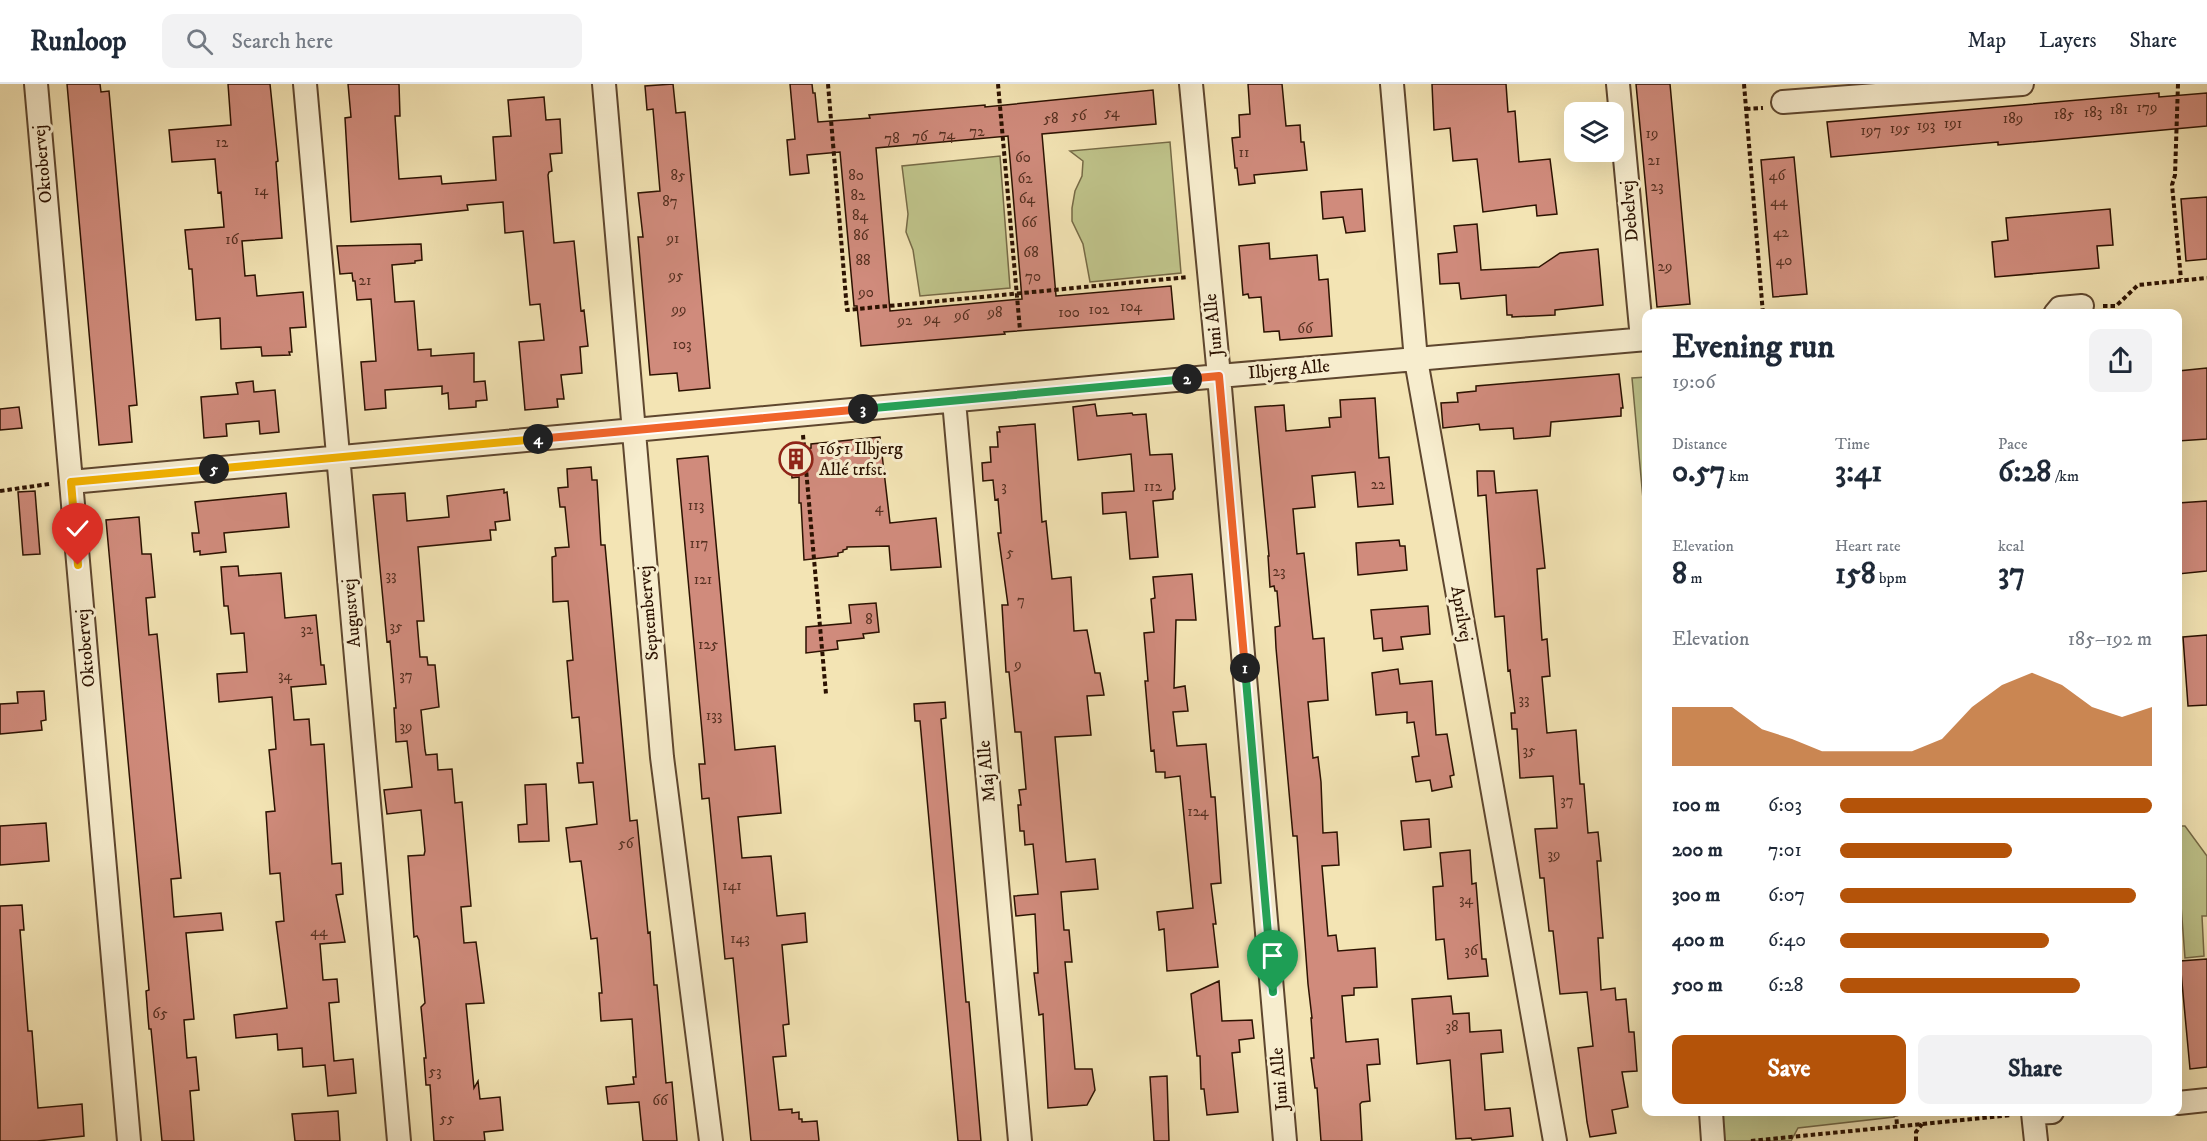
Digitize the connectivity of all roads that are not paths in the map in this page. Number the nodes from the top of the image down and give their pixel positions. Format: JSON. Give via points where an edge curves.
{"nodes":[{"id":1,"x":36,"y":84,"type":"edge"},
{"id":2,"x":305,"y":84,"type":"edge"},
{"id":3,"x":604,"y":84,"type":"edge"},
{"id":4,"x":1191,"y":84,"type":"edge"},
{"id":5,"x":1392,"y":84,"type":"edge"},
{"id":6,"x":1618,"y":84,"type":"edge"},
{"id":7,"x":2022,"y":84,"type":"edge"},
{"id":8,"x":1783,"y":102,"type":"dead end"},
{"id":9,"x":2082,"y":306,"type":"road end"},
{"id":10,"x":2059,"y":309,"type":"edge"},
{"id":11,"x":1642,"y":319,"type":"edge"},
{"id":12,"x":1642,"y":339,"type":"edge"},
{"id":13,"x":1416,"y":360,"type":"junction"},
{"id":14,"x":1219,"y":376,"type":"junction"},
{"id":15,"x":954,"y":401,"type":"junction"},
{"id":16,"x":633,"y":430,"type":"junction"},
{"id":17,"x":338,"y":457,"type":"junction"},
{"id":18,"x":71,"y":482,"type":"junction"},
{"id":19,"x":2207,"y":1100,"type":"edge"},
{"id":20,"x":2182,"y":1103,"type":"edge"},
{"id":21,"x":1711,"y":1116,"type":"edge"},
{"id":22,"x":2041,"y":1116,"type":"edge"},
{"id":23,"x":129,"y":1141,"type":"edge"},
{"id":24,"x":399,"y":1141,"type":"edge"},
{"id":25,"x":711,"y":1141,"type":"edge"},
{"id":26,"x":1020,"y":1141,"type":"edge"},
{"id":27,"x":1285,"y":1141,"type":"edge"},
{"id":28,"x":1555,"y":1141,"type":"edge"},
{"id":29,"x":1713,"y":1141,"type":"edge"},
{"id":30,"x":2036,"y":1141,"type":"edge"}],
"edges":[{"from":1,"to":18,"type":"street","name":"Oktobervej"},
{"from":2,"to":17,"type":"street","name":"Augustvej"},
{"from":3,"to":16,"type":"street","name":"Septembervej"},
{"from":4,"to":14,"type":"street","name":"Juni Alle"},
{"from":5,"to":13,"type":"street","name":"Aprilvej"},
{"from":6,"to":11,"type":"street","name":"Debelvej"},
{"from":7,"to":8,"type":"street"},
{"from":9,"to":10,"type":"street"},
{"from":12,"to":13,"type":"street","name":"Ilbjerg Alle"},
{"from":13,"to":14,"type":"street","name":"Ilbjerg Alle"},
{"from":13,"to":28,"type":"street","name":"Aprilvej"},
{"from":14,"to":15,"type":"street","name":"Ilbjerg Alle"},
{"from":14,"to":27,"type":"street","name":"Juni Alle"},
{"from":15,"to":16,"type":"street","name":"Ilbjerg Alle"},
{"from":15,"to":26,"type":"street","name":"Maj Alle"},
{"from":16,"to":17,"type":"street","name":"Ilbjerg Alle"},
{"from":16,"to":25,"type":"street","name":"Septembervej","via":[[662,757]]},
{"from":17,"to":18,"type":"street","name":"Ilbjerg Alle"},
{"from":17,"to":24,"type":"street","name":"Augustvej"},
{"from":18,"to":23,"type":"street","name":"Oktobervej"},
{"from":19,"to":20,"type":"street"},
{"from":21,"to":29,"type":"street"},
{"from":22,"to":30,"type":"street"}]}
